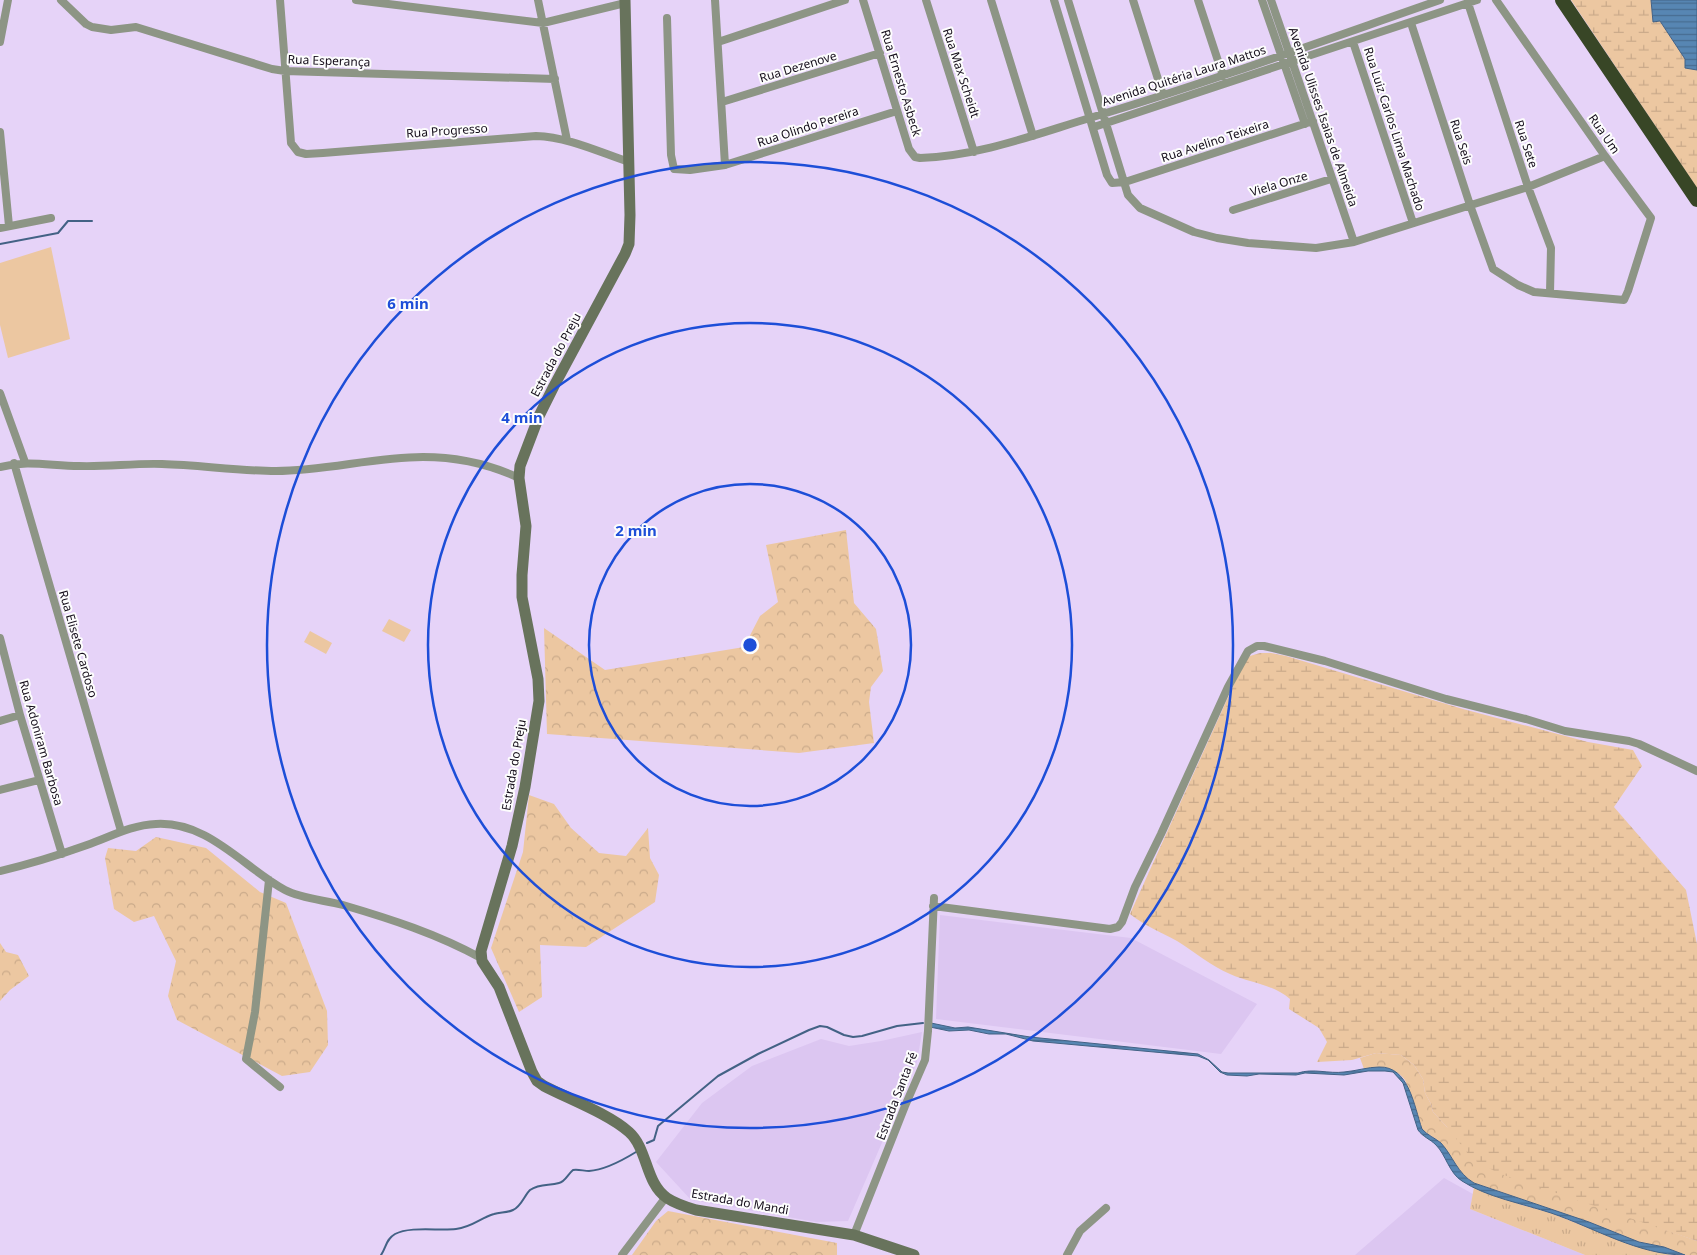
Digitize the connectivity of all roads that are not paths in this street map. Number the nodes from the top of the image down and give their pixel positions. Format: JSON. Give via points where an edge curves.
{"nodes":[{"id":1,"x":8,"y":0,"type":"edge"},
{"id":2,"x":61,"y":0,"type":"edge"},
{"id":3,"x":280,"y":0,"type":"edge"},
{"id":4,"x":356,"y":0,"type":"edge"},
{"id":5,"x":538,"y":0,"type":"edge"},
{"id":6,"x":715,"y":0,"type":"edge"},
{"id":7,"x":845,"y":0,"type":"edge"},
{"id":8,"x":863,"y":0,"type":"edge"},
{"id":9,"x":926,"y":0,"type":"edge"},
{"id":10,"x":991,"y":0,"type":"edge"},
{"id":11,"x":1054,"y":0,"type":"edge"},
{"id":12,"x":1068,"y":0,"type":"edge"},
{"id":13,"x":1133,"y":0,"type":"edge"},
{"id":14,"x":1198,"y":0,"type":"edge"},
{"id":15,"x":1262,"y":0,"type":"edge"},
{"id":16,"x":1271,"y":0,"type":"edge"},
{"id":17,"x":1440,"y":0,"type":"edge"},
{"id":18,"x":1477,"y":0,"type":"edge"},
{"id":19,"x":1496,"y":0,"type":"edge"},
{"id":20,"x":1562,"y":0,"type":"edge"},
{"id":21,"x":625,"y":2,"type":"edge"},
{"id":22,"x":401,"y":3,"type":"edge"},
{"id":23,"x":1468,"y":3,"type":"junction"},
{"id":24,"x":667,"y":18,"type":"dead end"},
{"id":25,"x":1411,"y":22,"type":"junction"},
{"id":26,"x":543,"y":23,"type":"junction"},
{"id":27,"x":0,"y":42,"type":"edge"},
{"id":28,"x":718,"y":42,"type":"junction"},
{"id":29,"x":1353,"y":42,"type":"junction"},
{"id":30,"x":880,"y":53,"type":"junction"},
{"id":31,"x":1289,"y":53,"type":"junction"},
{"id":32,"x":1281,"y":56,"type":"junction"},
{"id":33,"x":1293,"y":62,"type":"junction"},
{"id":34,"x":1284,"y":65,"type":"junction"},
{"id":35,"x":285,"y":71,"type":"junction"},
{"id":36,"x":1223,"y":76,"type":"junction"},
{"id":37,"x":555,"y":80,"type":"junction"},
{"id":38,"x":1163,"y":95,"type":"junction"},
{"id":39,"x":722,"y":102,"type":"junction"},
{"id":40,"x":897,"y":111,"type":"junction"},
{"id":41,"x":1103,"y":114,"type":"junction"},
{"id":42,"x":1091,"y":118,"type":"junction"},
{"id":43,"x":1309,"y":122,"type":"junction"},
{"id":44,"x":1107,"y":123,"type":"junction"},
{"id":45,"x":1094,"y":127,"type":"junction"},
{"id":46,"x":0,"y":132,"type":"edge"},
{"id":47,"x":1033,"y":136,"type":"junction"},
{"id":48,"x":567,"y":140,"type":"junction"},
{"id":49,"x":974,"y":152,"type":"junction"},
{"id":50,"x":1605,"y":156,"type":"junction"},
{"id":51,"x":930,"y":158,"type":"joint"},
{"id":52,"x":629,"y":162,"type":"junction"},
{"id":53,"x":725,"y":165,"type":"junction"},
{"id":54,"x":1331,"y":179,"type":"junction"},
{"id":55,"x":1124,"y":182,"type":"junction"},
{"id":56,"x":1528,"y":187,"type":"junction"},
{"id":57,"x":1697,"y":200,"type":"edge"},
{"id":58,"x":1470,"y":205,"type":"junction"},
{"id":59,"x":1232,"y":210,"type":"dead end"},
{"id":60,"x":51,"y":218,"type":"dead end"},
{"id":61,"x":1413,"y":223,"type":"junction"},
{"id":62,"x":9,"y":226,"type":"junction"},
{"id":63,"x":0,"y":228,"type":"edge"},
{"id":64,"x":1354,"y":242,"type":"junction"},
{"id":65,"x":1550,"y":293,"type":"junction"},
{"id":66,"x":0,"y":393,"type":"edge"},
{"id":67,"x":25,"y":462,"type":"junction"},
{"id":68,"x":14,"y":463,"type":"junction"},
{"id":69,"x":0,"y":467,"type":"edge"},
{"id":70,"x":518,"y":478,"type":"junction"},
{"id":71,"x":0,"y":638,"type":"edge"},
{"id":72,"x":2,"y":655,"type":"edge"},
{"id":73,"x":20,"y":715,"type":"junction"},
{"id":74,"x":0,"y":721,"type":"edge"},
{"id":75,"x":1697,"y":772,"type":"edge"},
{"id":76,"x":39,"y":780,"type":"junction"},
{"id":77,"x":0,"y":790,"type":"edge"},
{"id":78,"x":121,"y":831,"type":"junction"},
{"id":79,"x":62,"y":854,"type":"junction"},
{"id":80,"x":0,"y":871,"type":"edge"},
{"id":81,"x":269,"y":880,"type":"junction"},
{"id":82,"x":481,"y":958,"type":"junction"},
{"id":83,"x":280,"y":1087,"type":"dead end"},
{"id":84,"x":666,"y":1197,"type":"junction"},
{"id":85,"x":1106,"y":1208,"type":"dead end"},
{"id":86,"x":854,"y":1235,"type":"junction"},
{"id":87,"x":622,"y":1255,"type":"edge"},
{"id":88,"x":914,"y":1255,"type":"edge"},
{"id":89,"x":1067,"y":1255,"type":"edge"}],
"edges":[{"from":1,"to":27,"type":"street"},
{"from":2,"to":35,"type":"street","name":"Rua Esperança","via":[[92,27],[111,30],[136,27]]},
{"from":3,"to":35,"type":"street","name":"Rua Progresso"},
{"from":4,"to":22,"type":"street"},
{"from":5,"to":26,"type":"street"},
{"from":6,"to":28,"type":"street"},
{"from":7,"to":28,"type":"street"},
{"from":8,"to":30,"type":"street","name":"Rua Ernesto Asbeck"},
{"from":9,"to":49,"type":"street","name":"Rua Max Scheidt"},
{"from":10,"to":47,"type":"street"},
{"from":11,"to":42,"type":"street"},
{"from":12,"to":41,"type":"street"},
{"from":13,"to":38,"type":"street"},
{"from":14,"to":36,"type":"street"},
{"from":15,"to":32,"type":"street","name":"Avenida Ulisses Isaias de Almeida"},
{"from":16,"to":31,"type":"street","name":"Avenida Ulisses Isaias de Almeida"},
{"from":17,"to":31,"type":"street","name":"Avenida Quitéria Laura Mattos"},
{"from":18,"to":23,"type":"street","name":"Avenida Quitéria Laura Mattos"},
{"from":19,"to":50,"type":"street","name":"Rua Um"},
{"from":20,"to":57,"type":"highway"},
{"from":21,"to":26,"type":"street"},
{"from":21,"to":52,"type":"main road","name":"Estrada do Preju"},
{"from":22,"to":26,"type":"street"},
{"from":23,"to":25,"type":"street","name":"Avenida Quitéria Laura Mattos"},
{"from":23,"to":56,"type":"street","name":"Rua Sete"},
{"from":24,"to":53,"type":"street","name":"Rua Olindo Pereira","via":[[672,166],[684,171]]},
{"from":25,"to":29,"type":"street","name":"Avenida Quitéria Laura Mattos"},
{"from":25,"to":58,"type":"street","name":"Rua Seis"},
{"from":26,"to":37,"type":"street"},
{"from":28,"to":39,"type":"street"},
{"from":29,"to":33,"type":"street","name":"Avenida Quitéria Laura Mattos"},
{"from":29,"to":61,"type":"street","name":"Rua Luiz Carlos Lima Machado"},
{"from":30,"to":39,"type":"street","name":"Rua Dezenove"},
{"from":30,"to":40,"type":"street","name":"Rua Ernesto Asbeck"},
{"from":31,"to":32,"type":"street","name":"Avenida Quitéria Laura Mattos"},
{"from":31,"to":33,"type":"street","name":"Avenida Ulisses Isaias de Almeida"},
{"from":32,"to":34,"type":"street","name":"Avenida Ulisses Isaias de Almeida"},
{"from":32,"to":36,"type":"street","name":"Avenida Quitéria Laura Mattos"},
{"from":33,"to":34,"type":"street","name":"Avenida Quitéria Laura Mattos"},
{"from":33,"to":43,"type":"street","name":"Avenida Ulisses Isaias de Almeida"},
{"from":34,"to":43,"type":"street","name":"Avenida Ulisses Isaias de Almeida"},
{"from":34,"to":44,"type":"street","name":"Avenida Quitéria Laura Mattos"},
{"from":35,"to":37,"type":"street","name":"Rua Esperança"},
{"from":35,"to":48,"type":"street","name":"Rua Progresso","via":[[291,143],[298,152],[306,154],[536,136]]},
{"from":36,"to":38,"type":"street","name":"Avenida Quitéria Laura Mattos"},
{"from":37,"to":48,"type":"street"},
{"from":38,"to":41,"type":"street","name":"Avenida Quitéria Laura Mattos"},
{"from":39,"to":53,"type":"street"},
{"from":40,"to":51,"type":"street","name":"Rua Ernesto Asbeck","via":[[911,153],[915,157]]},
{"from":40,"to":53,"type":"street","name":"Rua Olindo Pereira"},
{"from":41,"to":42,"type":"street","name":"Avenida Quitéria Laura Mattos"},
{"from":41,"to":44,"type":"street"},
{"from":42,"to":45,"type":"street"},
{"from":42,"to":47,"type":"street","name":"Avenida Quitéria Laura Mattos"},
{"from":43,"to":54,"type":"street","name":"Avenida Ulisses Isaias de Almeida"},
{"from":43,"to":55,"type":"street","name":"Rua Avelino Teixeira"},
{"from":44,"to":45,"type":"street","name":"Avenida Quitéria Laura Mattos"},
{"from":44,"to":55,"type":"street"},
{"from":45,"to":55,"type":"street","via":[[1110,182]]},
{"from":46,"to":62,"type":"street"},
{"from":47,"to":49,"type":"street","name":"Avenida Quitéria Laura Mattos"},
{"from":48,"to":52,"type":"street","name":"Rua Progresso"},
{"from":49,"to":51,"type":"street","name":"Avenida Quitéria Laura Mattos"},
{"from":50,"to":56,"type":"street"},
{"from":50,"to":65,"type":"street","name":"Rua Um","via":[[1651,218],[1628,291],[1624,300]]},
{"from":52,"to":70,"type":"main road","name":"Estrada do Preju","via":[[629,244],[539,416],[522,457]]},
{"from":54,"to":59,"type":"street","name":"Viela Onze"},
{"from":54,"to":64,"type":"street","name":"Avenida Ulisses Isaias de Almeida"},
{"from":55,"to":64,"type":"street","via":[[1131,200],[1140,208],[1194,232],[1217,238],[1316,248]]},
{"from":56,"to":58,"type":"street"},
{"from":56,"to":65,"type":"street","name":"Rua Sete","via":[[1551,248]]},
{"from":58,"to":61,"type":"street"},
{"from":58,"to":65,"type":"street","name":"Rua Seis","via":[[1492,268],[1527,289]]},
{"from":60,"to":62,"type":"street"},
{"from":61,"to":64,"type":"street"},
{"from":62,"to":63,"type":"street"},
{"from":66,"to":67,"type":"street"},
{"from":67,"to":68,"type":"street"},
{"from":67,"to":70,"type":"street","via":[[80,466],[187,465],[278,471],[422,457],[456,459]]},
{"from":68,"to":69,"type":"street"},
{"from":68,"to":78,"type":"street","name":"Rua Elisete Cardoso"},
{"from":70,"to":82,"type":"main road","name":"Estrada do Preju","via":[[526,526],[522,597],[538,679],[539,701],[512,846]]},
{"from":71,"to":72,"type":"street","name":"Rua Adoniram Barbosa"},
{"from":72,"to":73,"type":"street","name":"Rua Adoniram Barbosa"},
{"from":73,"to":74,"type":"street"},
{"from":73,"to":76,"type":"street","name":"Rua Adoniram Barbosa"},
{"from":75,"to":86,"type":"street","name":"Estrada Santa Fé","via":[[1640,744],[1565,732],[1325,661],[1257,646],[1248,651],[1226,691],[1118,927],[1110,929],[934,902],[925,1060]]},
{"from":76,"to":77,"type":"street"},
{"from":76,"to":79,"type":"street","name":"Rua Adoniram Barbosa"},
{"from":78,"to":79,"type":"street"},
{"from":78,"to":81,"type":"street","via":[[155,824],[191,829],[215,841]]},
{"from":79,"to":80,"type":"street"},
{"from":81,"to":82,"type":"street","via":[[287,891],[412,926]]},
{"from":81,"to":83,"type":"street","via":[[255,1012],[246,1059]]},
{"from":82,"to":84,"type":"main road","via":[[498,987],[537,1081],[627,1130],[638,1143],[659,1190]]},
{"from":84,"to":86,"type":"main road","name":"Estrada do Mandi","via":[[696,1210]]},
{"from":84,"to":87,"type":"street"},
{"from":85,"to":89,"type":"street","via":[[1080,1231]]},
{"from":86,"to":88,"type":"main road","name":"Estrada do Mandi"}]}
